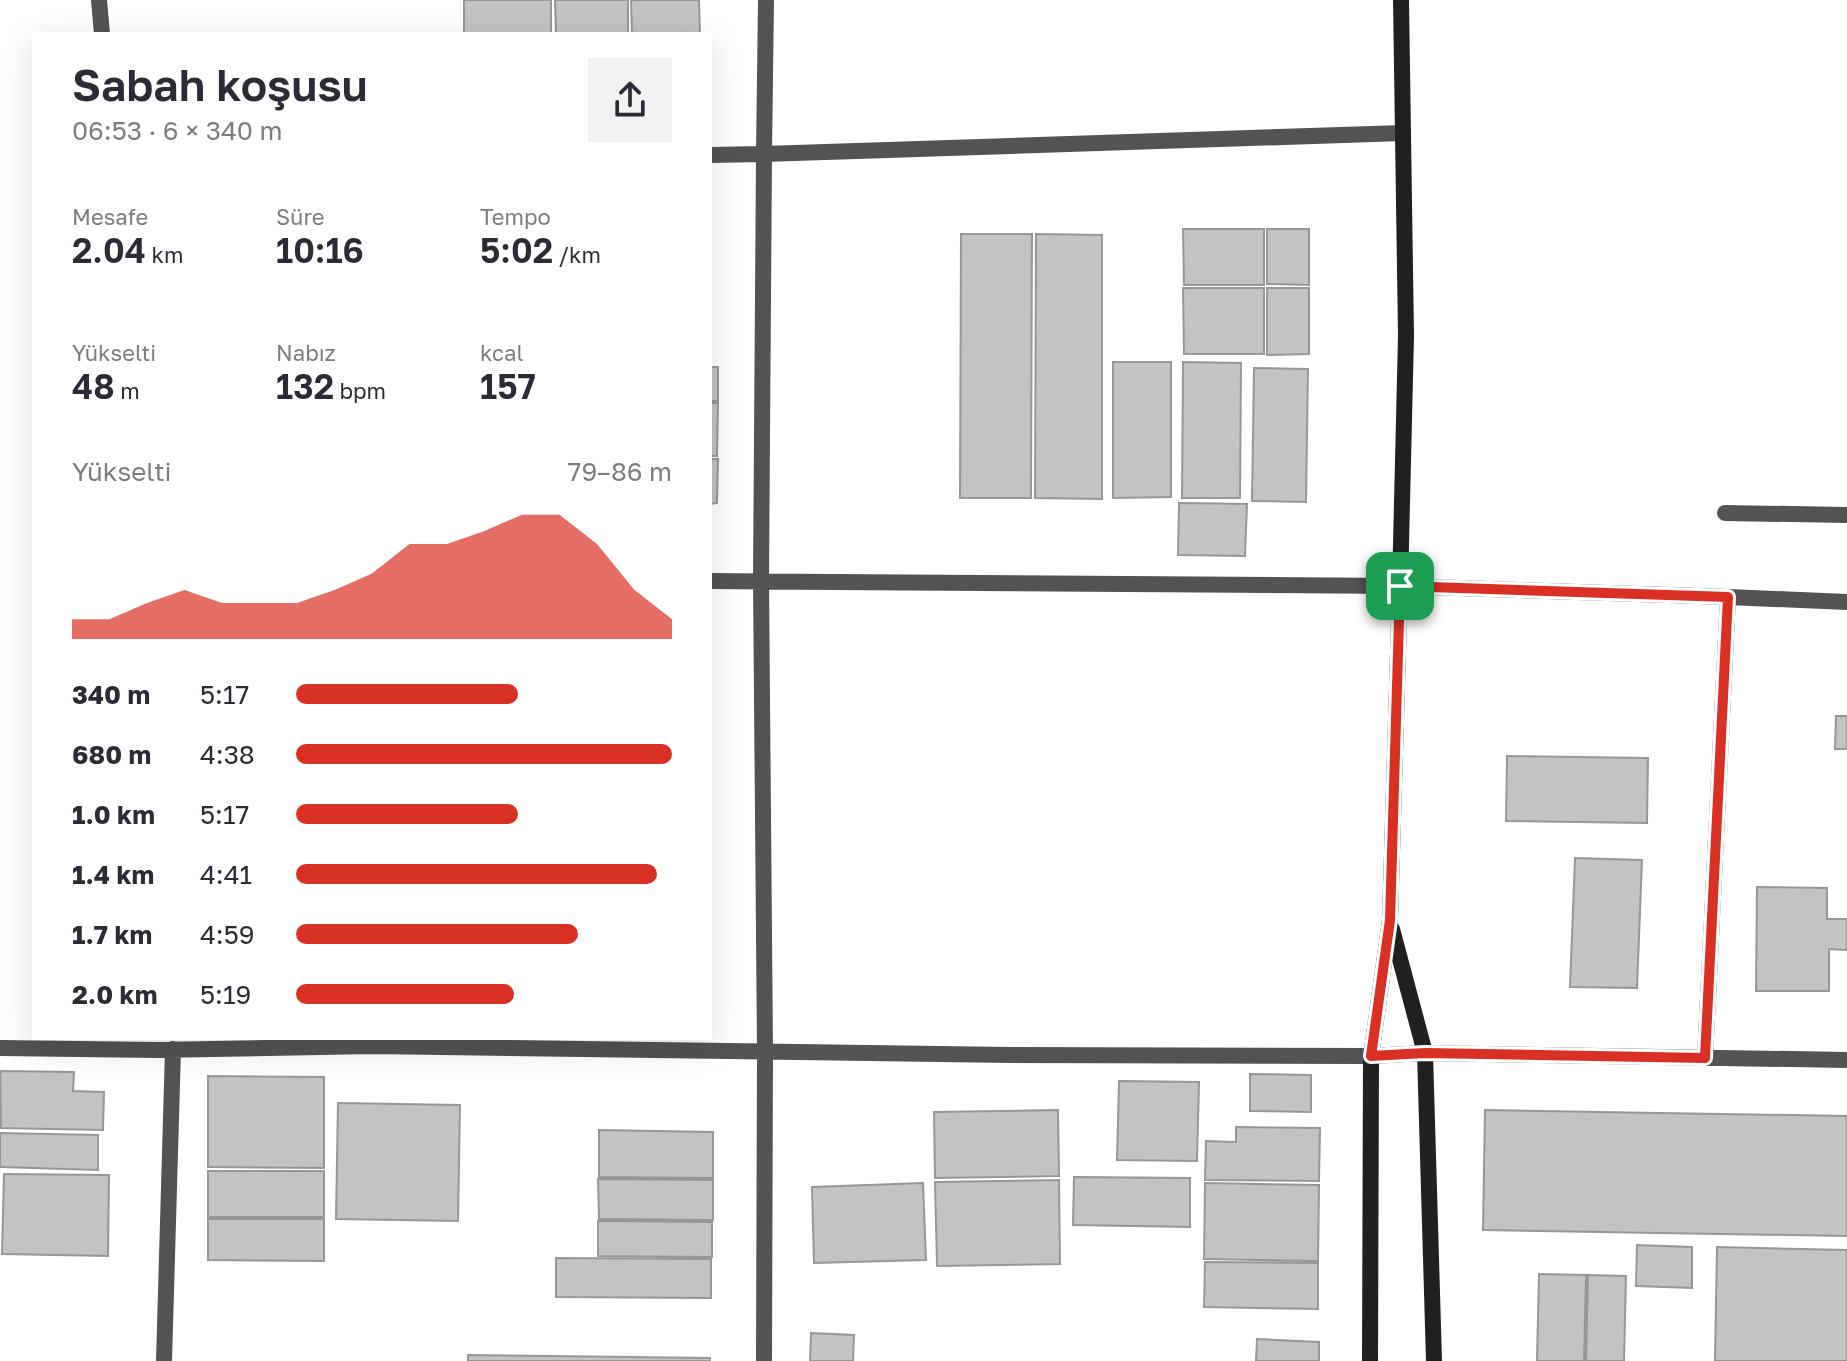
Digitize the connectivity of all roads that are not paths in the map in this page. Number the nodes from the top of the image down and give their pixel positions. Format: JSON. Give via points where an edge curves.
{"nodes":[{"id":1,"x":99,"y":0,"type":"edge"},
{"id":2,"x":766,"y":0,"type":"edge"},
{"id":3,"x":1401,"y":0,"type":"edge"},
{"id":4,"x":102,"y":32,"type":"edge"},
{"id":5,"x":1403,"y":133,"type":"junction"},
{"id":6,"x":764,"y":154,"type":"junction"},
{"id":7,"x":712,"y":155,"type":"edge"},
{"id":8,"x":1725,"y":513,"type":"dead end"},
{"id":9,"x":1847,"y":515,"type":"edge"},
{"id":10,"x":761,"y":580,"type":"junction"},
{"id":11,"x":712,"y":581,"type":"edge"},
{"id":12,"x":1400,"y":586,"type":"junction"},
{"id":13,"x":1728,"y":597,"type":"junction"},
{"id":14,"x":1847,"y":602,"type":"edge"},
{"id":15,"x":1390,"y":920,"type":"junction"},
{"id":16,"x":161,"y":1046,"type":"edge"},
{"id":17,"x":0,"y":1048,"type":"edge"},
{"id":18,"x":765,"y":1052,"type":"junction"},
{"id":19,"x":1425,"y":1053,"type":"junction"},
{"id":20,"x":1371,"y":1056,"type":"junction"},
{"id":21,"x":1705,"y":1058,"type":"junction"},
{"id":22,"x":1847,"y":1060,"type":"edge"},
{"id":23,"x":164,"y":1361,"type":"edge"},
{"id":24,"x":764,"y":1361,"type":"edge"},
{"id":25,"x":1370,"y":1361,"type":"edge"},
{"id":26,"x":1434,"y":1361,"type":"edge"}],
"edges":[{"from":1,"to":4,"type":"street"},
{"from":2,"to":6,"type":"street"},
{"from":3,"to":5,"type":"street"},
{"from":5,"to":6,"type":"street"},
{"from":5,"to":12,"type":"street","via":[[1406,336]]},
{"from":6,"to":7,"type":"street"},
{"from":6,"to":10,"type":"street"},
{"from":8,"to":9,"type":"street"},
{"from":10,"to":11,"type":"street"},
{"from":10,"to":12,"type":"street"},
{"from":10,"to":18,"type":"street"},
{"from":12,"to":13,"type":"street"},
{"from":12,"to":15,"type":"street"},
{"from":13,"to":14,"type":"street"},
{"from":13,"to":21,"type":"street"},
{"from":15,"to":19,"type":"street"},
{"from":15,"to":20,"type":"street"},
{"from":16,"to":17,"type":"street"},
{"from":16,"to":18,"type":"street"},
{"from":16,"to":23,"type":"street"},
{"from":18,"to":20,"type":"street"},
{"from":18,"to":24,"type":"street"},
{"from":19,"to":20,"type":"street"},
{"from":19,"to":21,"type":"street"},
{"from":19,"to":26,"type":"street"},
{"from":20,"to":25,"type":"street"},
{"from":21,"to":22,"type":"street"}]}
